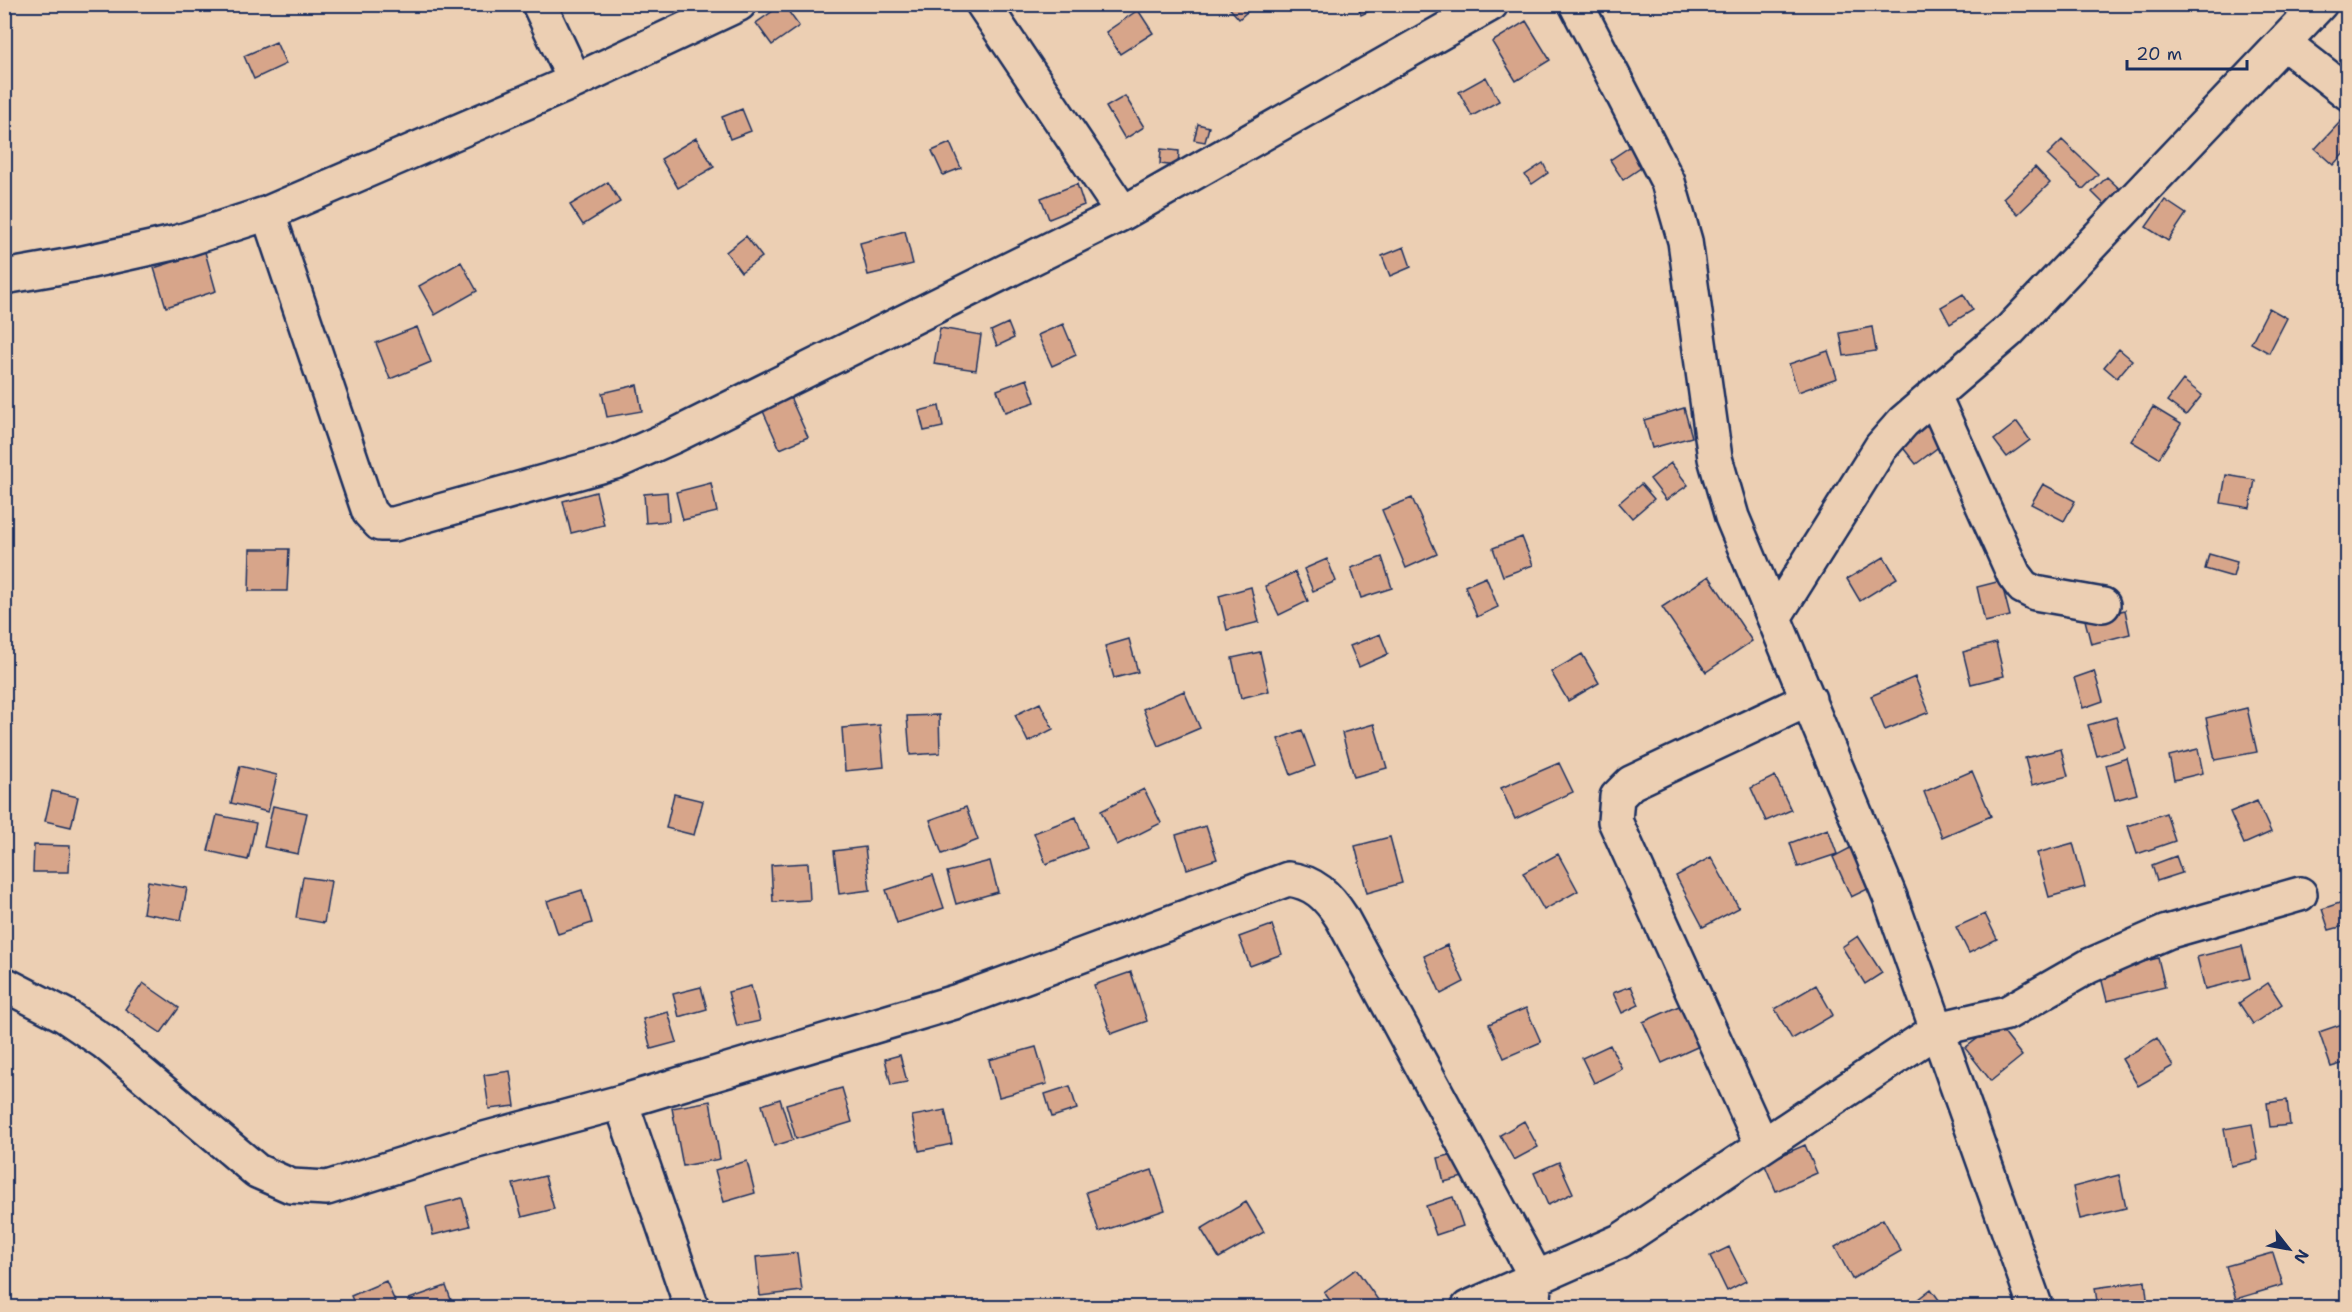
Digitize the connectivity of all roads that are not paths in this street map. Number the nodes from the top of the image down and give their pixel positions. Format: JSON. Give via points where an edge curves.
{"nodes":[{"id":1,"x":539,"y":4,"type":"edge"},
{"id":2,"x":739,"y":4,"type":"edge"},
{"id":3,"x":983,"y":4,"type":"edge"},
{"id":4,"x":1491,"y":4,"type":"edge"},
{"id":5,"x":1576,"y":4,"type":"edge"},
{"id":6,"x":2320,"y":4,"type":"edge"},
{"id":7,"x":2284,"y":43,"type":"junction"},
{"id":8,"x":575,"y":81,"type":"junction"},
{"id":9,"x":2348,"y":93,"type":"edge"},
{"id":10,"x":268,"y":213,"type":"junction"},
{"id":11,"x":1123,"y":213,"type":"junction"},
{"id":12,"x":4,"y":277,"type":"edge"},
{"id":13,"x":1934,"y":396,"type":"junction"},
{"id":14,"x":2103,"y":605,"type":"dead end"},
{"id":15,"x":1775,"y":616,"type":"junction"},
{"id":16,"x":1809,"y":699,"type":"junction"},
{"id":17,"x":2300,"y":894,"type":"dead end"},
{"id":18,"x":4,"y":984,"type":"edge"},
{"id":19,"x":1938,"y":1029,"type":"junction"},
{"id":20,"x":621,"y":1102,"type":"junction"},
{"id":21,"x":1762,"y":1145,"type":"junction"},
{"id":22,"x":1534,"y":1292,"type":"edge"},
{"id":23,"x":693,"y":1308,"type":"edge"},
{"id":24,"x":1467,"y":1308,"type":"edge"},
{"id":25,"x":2036,"y":1308,"type":"edge"}],
"edges":[{"from":1,"to":8,"type":"street"},
{"from":2,"to":8,"type":"street"},
{"from":3,"to":11,"type":"street"},
{"from":4,"to":11,"type":"street"},
{"from":5,"to":15,"type":"street","via":[[1668,182],[1685,242],[1715,458],[1732,516]]},
{"from":6,"to":7,"type":"street"},
{"from":7,"to":9,"type":"street"},
{"from":7,"to":13,"type":"street","via":[[2009,331]]},
{"from":8,"to":10,"type":"street"},
{"from":10,"to":11,"type":"street","via":[[369,512],[381,524],[387,524],[618,461]]},
{"from":10,"to":12,"type":"street","via":[[178,242]]},
{"from":13,"to":14,"type":"street","via":[[2014,575],[2023,587],[2035,593]]},
{"from":13,"to":15,"type":"street","via":[[1881,447]]},
{"from":15,"to":16,"type":"street"},
{"from":16,"to":19,"type":"street","via":[[1890,897]]},
{"from":16,"to":21,"type":"street","via":[[1631,783],[1617,797],[1615,821]]},
{"from":17,"to":19,"type":"street","via":[[2167,932],[2090,966],[2007,1013]]},
{"from":18,"to":20,"type":"street","via":[[64,1015],[104,1042],[257,1171],[291,1186],[327,1188],[473,1142]]},
{"from":19,"to":21,"type":"street"},
{"from":19,"to":25,"type":"street"},
{"from":20,"to":22,"type":"street","via":[[958,1001],[1288,879],[1305,881],[1329,897],[1342,918]]},
{"from":20,"to":23,"type":"street"},
{"from":21,"to":22,"type":"street","via":[[1620,1241]]},
{"from":22,"to":24,"type":"street"}]}
